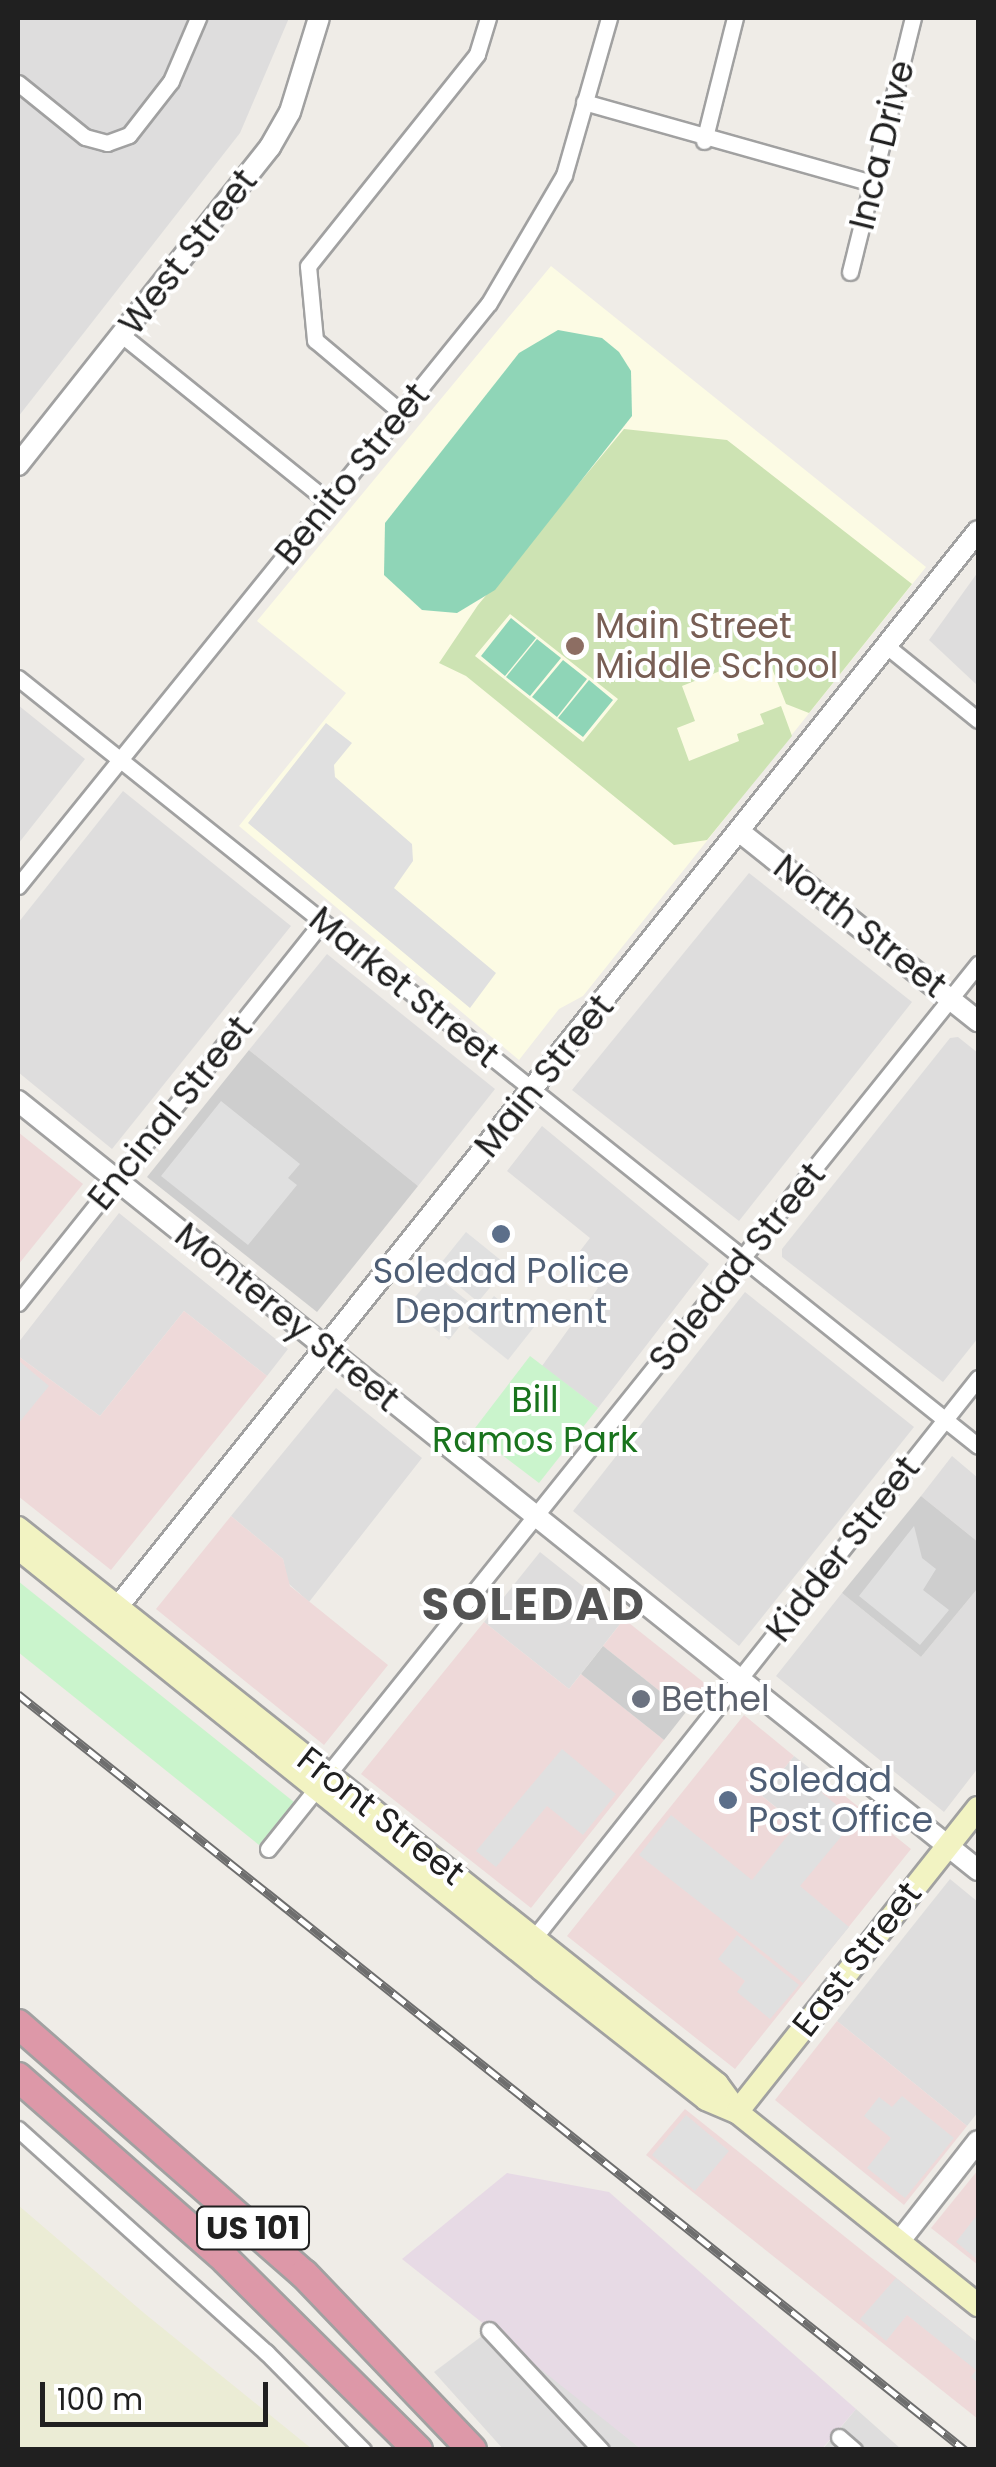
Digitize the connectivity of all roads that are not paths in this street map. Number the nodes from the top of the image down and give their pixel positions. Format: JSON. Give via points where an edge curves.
{"nodes":[{"id":1,"x":198,"y":18,"type":"edge"},
{"id":2,"x":320,"y":18,"type":"edge"},
{"id":3,"x":488,"y":18,"type":"edge"},
{"id":4,"x":609,"y":18,"type":"edge"},
{"id":5,"x":735,"y":18,"type":"edge"},
{"id":6,"x":913,"y":18,"type":"edge"},
{"id":7,"x":18,"y":83,"type":"edge"},
{"id":8,"x":584,"y":102,"type":"junction"},
{"id":9,"x":704,"y":140,"type":"junction"},
{"id":10,"x":872,"y":183,"type":"junction"},
{"id":11,"x":850,"y":272,"type":"dead end"},
{"id":12,"x":123,"y":336,"type":"junction"},
{"id":13,"x":403,"y":414,"type":"junction"},
{"id":14,"x":18,"y":465,"type":"edge"},
{"id":15,"x":328,"y":502,"type":"junction"},
{"id":16,"x":978,"y":531,"type":"edge"},
{"id":17,"x":888,"y":648,"type":"junction"},
{"id":18,"x":18,"y":678,"type":"edge"},
{"id":19,"x":978,"y":720,"type":"edge"},
{"id":20,"x":118,"y":760,"type":"junction"},
{"id":21,"x":740,"y":832,"type":"junction"},
{"id":22,"x":18,"y":886,"type":"edge"},
{"id":23,"x":322,"y":922,"type":"junction"},
{"id":24,"x":978,"y":964,"type":"edge"},
{"id":25,"x":951,"y":998,"type":"junction"},
{"id":26,"x":978,"y":1021,"type":"edge"},
{"id":27,"x":532,"y":1090,"type":"junction"},
{"id":28,"x":18,"y":1101,"type":"edge"},
{"id":29,"x":116,"y":1180,"type":"junction"},
{"id":30,"x":745,"y":1258,"type":"junction"},
{"id":31,"x":18,"y":1303,"type":"edge"},
{"id":32,"x":326,"y":1350,"type":"junction"},
{"id":33,"x":978,"y":1378,"type":"edge"},
{"id":34,"x":945,"y":1419,"type":"junction"},
{"id":35,"x":978,"y":1446,"type":"edge"},
{"id":36,"x":536,"y":1516,"type":"junction"},
{"id":37,"x":18,"y":1528,"type":"edge"},
{"id":38,"x":18,"y":1548,"type":"edge"},
{"id":39,"x":112,"y":1614,"type":"junction"},
{"id":40,"x":739,"y":1680,"type":"junction"},
{"id":41,"x":321,"y":1781,"type":"junction"},
{"id":42,"x":978,"y":1808,"type":"edge"},
{"id":43,"x":948,"y":1845,"type":"junction"},
{"id":44,"x":268,"y":1849,"type":"dead end"},
{"id":45,"x":978,"y":1870,"type":"edge"},
{"id":46,"x":527,"y":1946,"type":"junction"},
{"id":47,"x":18,"y":2024,"type":"edge"},
{"id":48,"x":18,"y":2077,"type":"edge"},
{"id":49,"x":736,"y":2112,"type":"junction"},
{"id":50,"x":18,"y":2129,"type":"edge"},
{"id":51,"x":978,"y":2141,"type":"edge"},
{"id":52,"x":899,"y":2242,"type":"junction"},
{"id":53,"x":978,"y":2305,"type":"edge"},
{"id":54,"x":488,"y":2330,"type":"dead end"},
{"id":55,"x":838,"y":2437,"type":"dead end"},
{"id":56,"x":363,"y":2450,"type":"edge"},
{"id":57,"x":418,"y":2450,"type":"edge"},
{"id":58,"x":472,"y":2450,"type":"edge"},
{"id":59,"x":601,"y":2450,"type":"edge"},
{"id":60,"x":854,"y":2450,"type":"edge"}],
"edges":[{"from":1,"to":7,"type":"street","via":[[171,81],[129,135],[107,142],[85,137]]},
{"from":2,"to":12,"type":"street","name":"West Street","via":[[290,112],[270,147]]},
{"from":3,"to":13,"type":"street","via":[[477,54],[308,266],[315,340]]},
{"from":4,"to":8,"type":"street","name":"Benito Street"},
{"from":5,"to":9,"type":"street"},
{"from":6,"to":10,"type":"street","name":"Inca Drive"},
{"from":8,"to":9,"type":"street"},
{"from":8,"to":13,"type":"street","name":"Benito Street","via":[[545,217],[490,303]]},
{"from":9,"to":10,"type":"street"},
{"from":10,"to":11,"type":"street","name":"Inca Drive"},
{"from":12,"to":14,"type":"street","name":"West Street"},
{"from":12,"to":15,"type":"street"},
{"from":13,"to":15,"type":"street","name":"Benito Street"},
{"from":15,"to":20,"type":"street","name":"Benito Street"},
{"from":16,"to":17,"type":"street","name":"Main Street"},
{"from":17,"to":19,"type":"street"},
{"from":17,"to":21,"type":"street","name":"Main Street"},
{"from":18,"to":20,"type":"street","name":"Market Street"},
{"from":20,"to":22,"type":"street","name":"Benito Street"},
{"from":20,"to":23,"type":"street","name":"Market Street"},
{"from":21,"to":25,"type":"street","name":"North Street"},
{"from":21,"to":27,"type":"street","name":"Main Street"},
{"from":23,"to":27,"type":"street","name":"Market Street"},
{"from":23,"to":29,"type":"street","name":"Encinal Street"},
{"from":24,"to":25,"type":"street","name":"Soledad Street"},
{"from":25,"to":26,"type":"street","name":"North Street"},
{"from":25,"to":30,"type":"street","name":"Soledad Street"},
{"from":27,"to":30,"type":"street","name":"Market Street"},
{"from":27,"to":32,"type":"street","name":"Main Street"},
{"from":28,"to":29,"type":"street","name":"Monterey Street"},
{"from":29,"to":31,"type":"street","name":"Encinal Street"},
{"from":29,"to":32,"type":"street","name":"Monterey Street"},
{"from":30,"to":34,"type":"street","name":"Market Street"},
{"from":30,"to":36,"type":"street","name":"Soledad Street"},
{"from":32,"to":36,"type":"street","name":"Monterey Street"},
{"from":32,"to":39,"type":"street","name":"Main Street"},
{"from":33,"to":34,"type":"street","name":"Kidder Street"},
{"from":34,"to":35,"type":"street","name":"Market Street"},
{"from":34,"to":40,"type":"street","name":"Kidder Street"},
{"from":36,"to":40,"type":"street","name":"Monterey Street"},
{"from":36,"to":41,"type":"street","name":"Soledad Street"},
{"from":37,"to":39,"type":"main road","name":"Front Street"},
{"from":38,"to":39,"type":"main road","name":"Front Street"},
{"from":39,"to":41,"type":"main road","name":"Front Street"},
{"from":40,"to":43,"type":"street","name":"Monterey Street"},
{"from":40,"to":46,"type":"street","name":"Kidder Street"},
{"from":41,"to":44,"type":"street","name":"Soledad Street"},
{"from":41,"to":46,"type":"main road","name":"Front Street"},
{"from":42,"to":43,"type":"main road","name":"East Street"},
{"from":43,"to":45,"type":"street","name":"Monterey Street"},
{"from":43,"to":49,"type":"main road","name":"East Street"},
{"from":46,"to":49,"type":"main road","name":"Front Street","via":[[717,2084]]},
{"from":47,"to":58,"type":"highway","number":"US 101","via":[[304,2274]]},
{"from":48,"to":57,"type":"highway","number":"US 101","via":[[226,2260]]},
{"from":49,"to":52,"type":"main road","name":"Front Street"},
{"from":50,"to":56,"type":"street","via":[[266,2352]]},
{"from":51,"to":52,"type":"street"},
{"from":52,"to":53,"type":"main road","name":"Front Street"},
{"from":54,"to":59,"type":"street"},
{"from":55,"to":60,"type":"street"}]}
